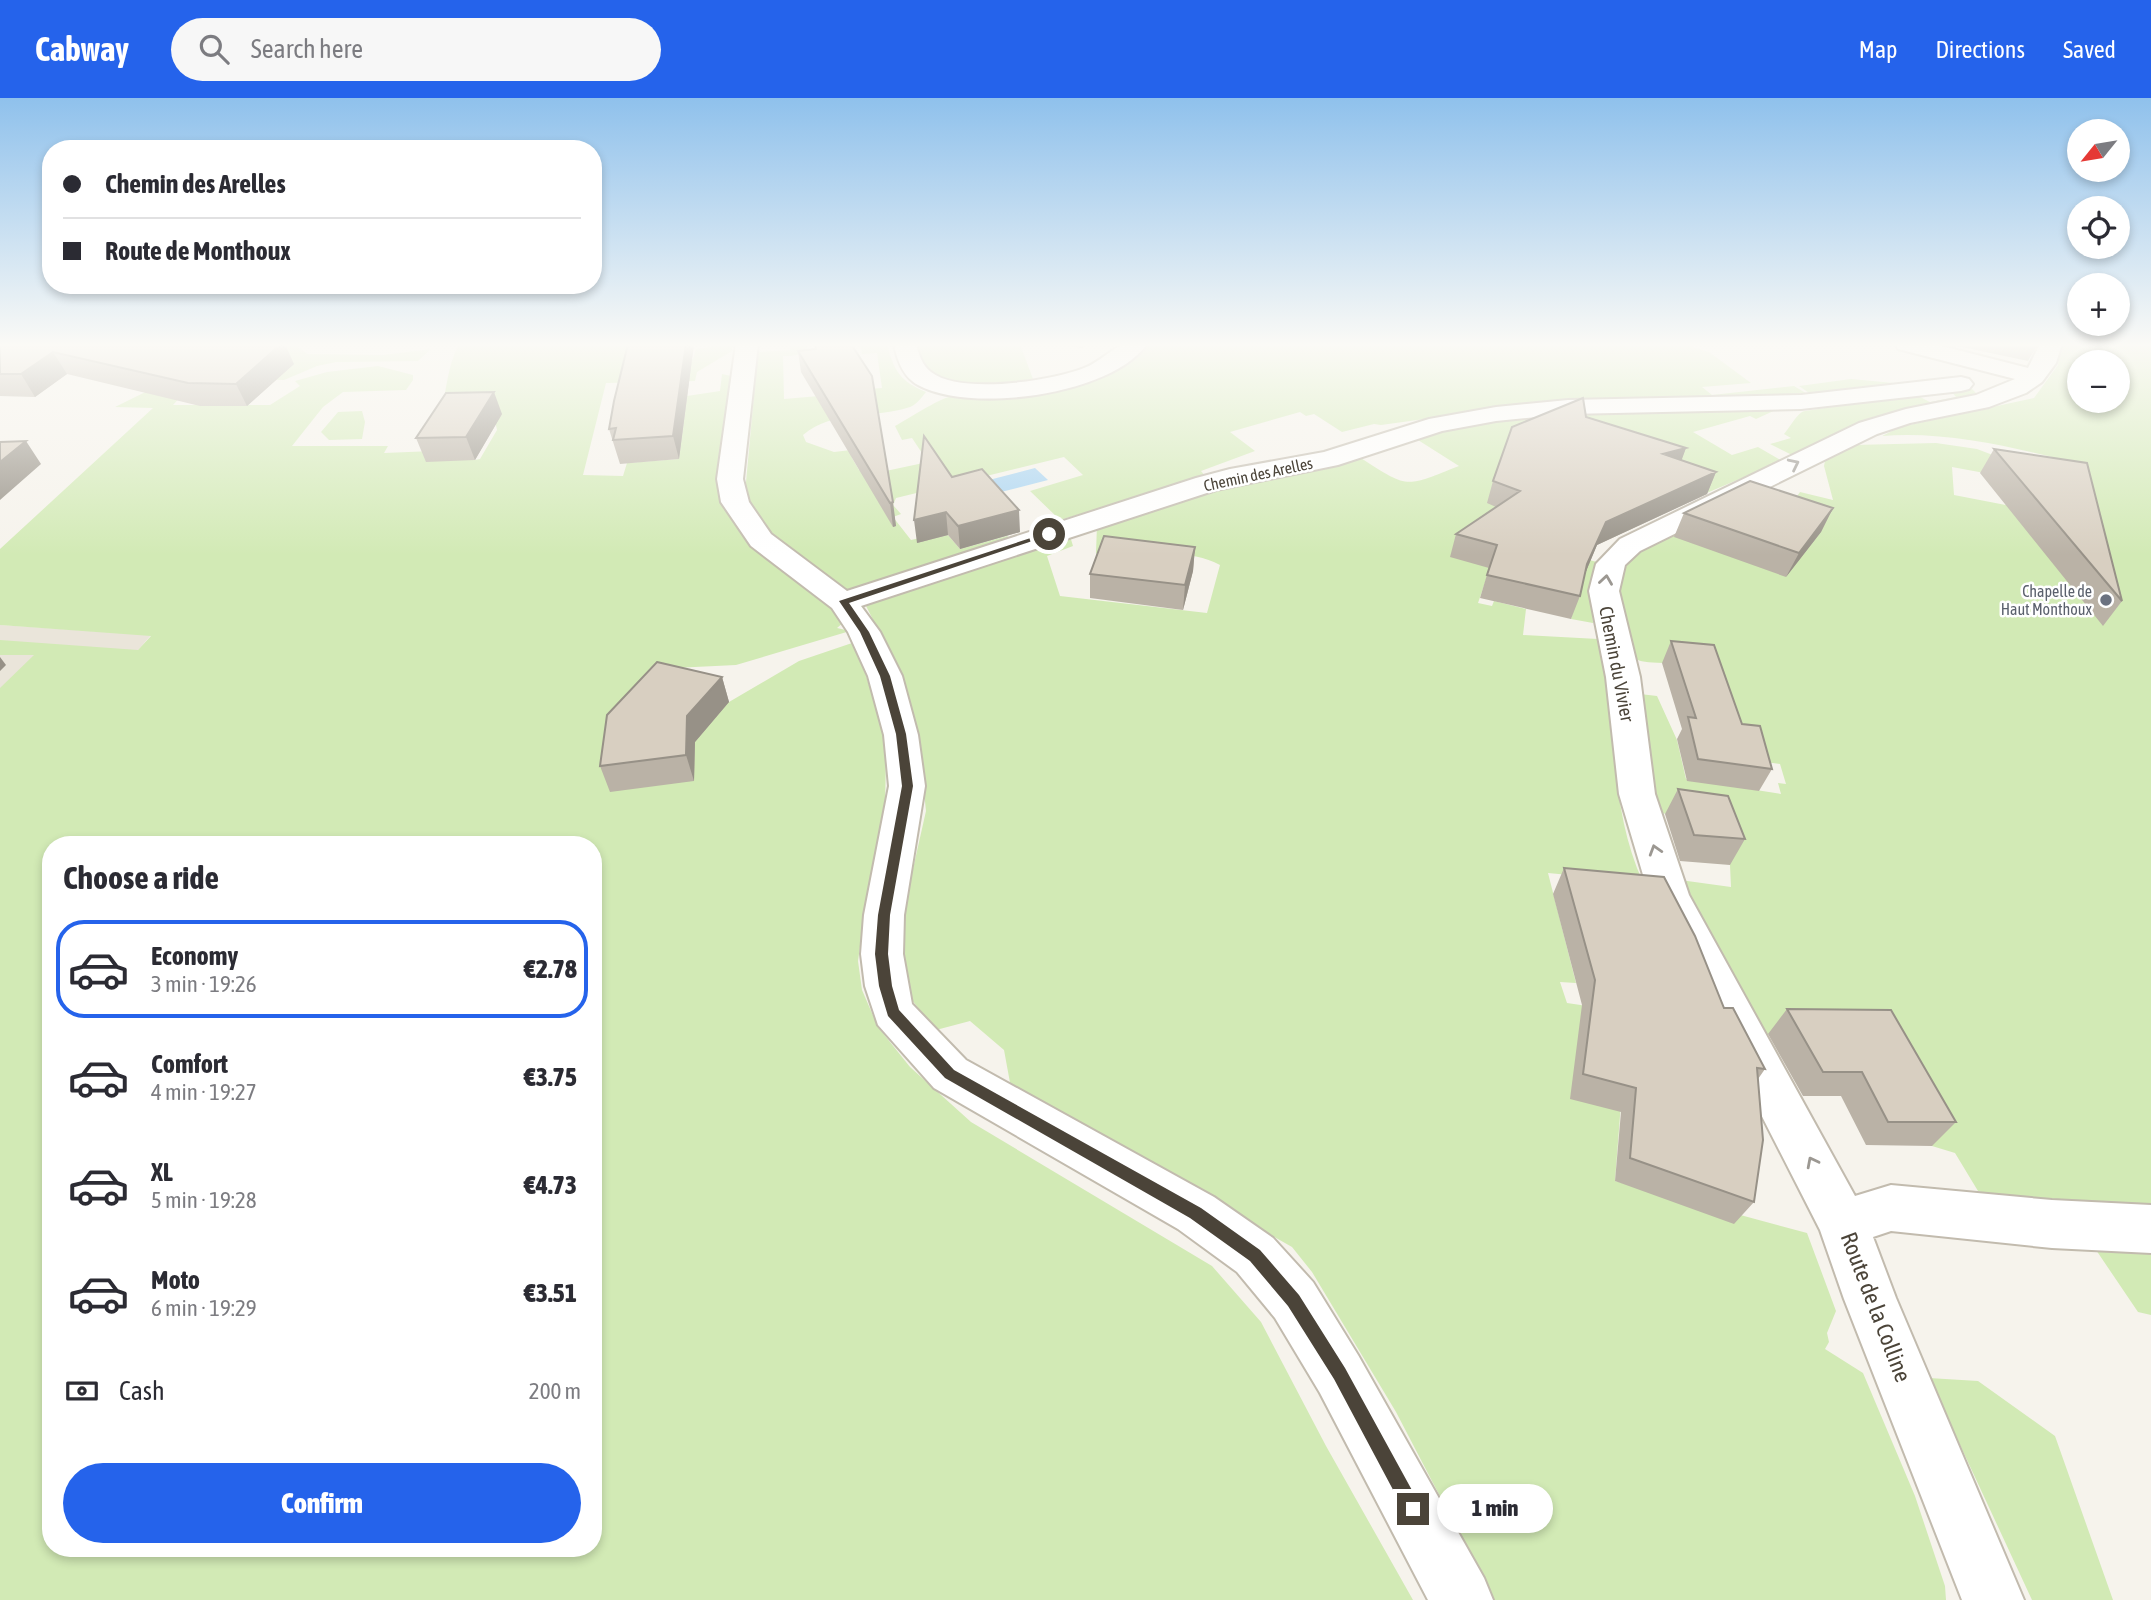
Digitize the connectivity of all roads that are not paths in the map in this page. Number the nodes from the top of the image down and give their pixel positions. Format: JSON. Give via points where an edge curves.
{"nodes":[{"id":1,"x":738,"y":414,"type":"edge"},
{"id":2,"x":1502,"y":414,"type":"edge"},
{"id":3,"x":1917,"y":414,"type":"edge"},
{"id":4,"x":843,"y":601,"type":"junction"},
{"id":5,"x":1843,"y":1223,"type":"junction"},
{"id":6,"x":2151,"y":1229,"type":"edge"},
{"id":7,"x":1462,"y":1600,"type":"edge"},
{"id":8,"x":1993,"y":1600,"type":"edge"}],
"edges":[{"from":1,"to":4,"type":"street","via":[[730,478],[735,502],[761,540]]},
{"from":2,"to":4,"type":"street","name":"Chemin des Arelles","via":[[1402,434],[1329,459],[1230,477]]},
{"from":5,"to":3,"type":"street","name":"Chemin du Vivier","one_way":true,"via":[[1669,895],[1637,794],[1623,677],[1604,577],[1611,561],[1630,545],[1860,432]]},
{"from":4,"to":7,"type":"street","via":[[885,676],[901,734],[907,786],[884,915],[882,954],[893,1012],[950,1074],[1196,1213],[1255,1255],[1294,1300],[1339,1374]]},
{"from":5,"to":6,"type":"street","name":"Route de la Colline","via":[[1891,1208]]},
{"from":5,"to":8,"type":"street","name":"Route de la Colline"}]}
